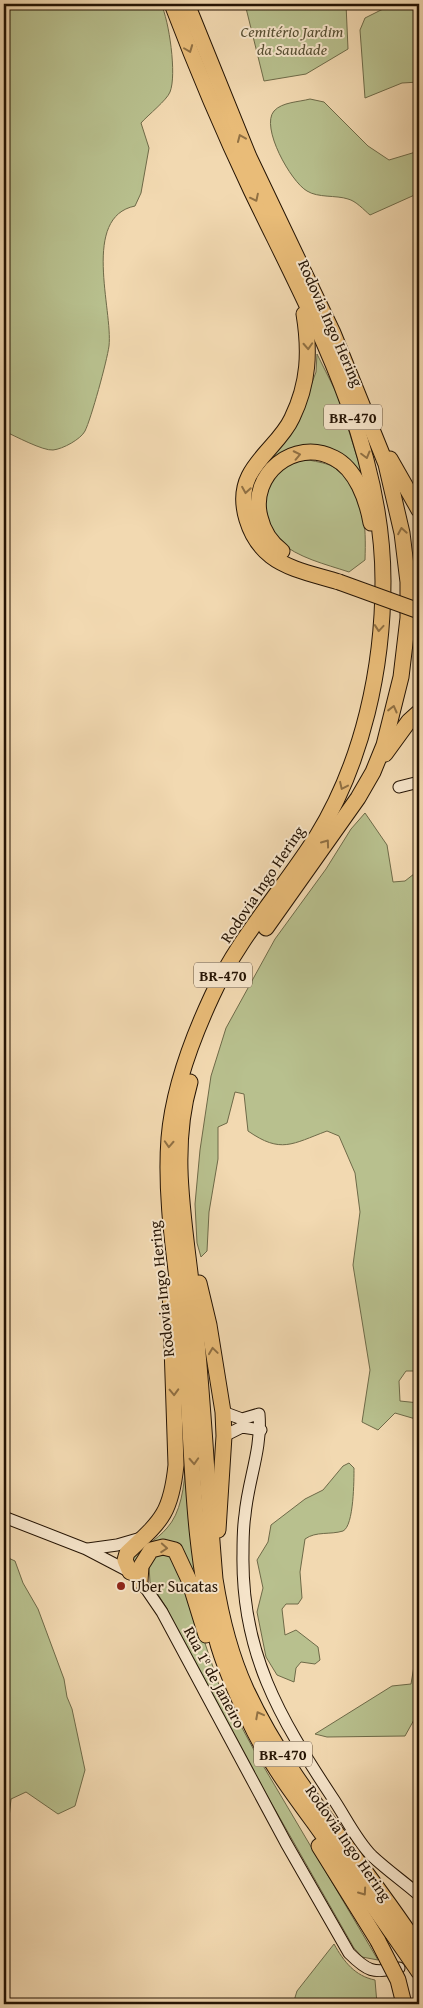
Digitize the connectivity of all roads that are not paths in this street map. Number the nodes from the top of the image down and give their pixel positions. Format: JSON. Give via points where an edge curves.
{"nodes":[{"id":1,"x":172,"y":4,"type":"edge"},
{"id":2,"x":187,"y":4,"type":"edge"},
{"id":3,"x":194,"y":4,"type":"edge"},
{"id":4,"x":202,"y":43,"type":"junction"},
{"id":5,"x":287,"y":265,"type":"junction"},
{"id":6,"x":372,"y":429,"type":"junction"},
{"id":7,"x":419,"y":510,"type":"edge"},
{"id":8,"x":340,"y":579,"type":"junction"},
{"id":9,"x":383,"y":580,"type":"junction"},
{"id":10,"x":419,"y":604,"type":"edge"},
{"id":11,"x":419,"y":611,"type":"edge"},
{"id":12,"x":419,"y":712,"type":"edge"},
{"id":13,"x":373,"y":772,"type":"junction"},
{"id":14,"x":419,"y":782,"type":"edge"},
{"id":15,"x":399,"y":787,"type":"dead end"},
{"id":16,"x":168,"y":1168,"type":"junction"},
{"id":17,"x":187,"y":1249,"type":"junction"},
{"id":18,"x":222,"y":1412,"type":"junction"},
{"id":19,"x":260,"y":1430,"type":"junction"},
{"id":20,"x":224,"y":1436,"type":"junction"},
{"id":21,"x":4,"y":1517,"type":"edge"},
{"id":22,"x":145,"y":1536,"type":"junction"},
{"id":23,"x":86,"y":1549,"type":"junction"},
{"id":24,"x":213,"y":1556,"type":"junction"},
{"id":25,"x":135,"y":1577,"type":"junction"},
{"id":26,"x":246,"y":1714,"type":"junction"},
{"id":27,"x":256,"y":1737,"type":"junction"},
{"id":28,"x":419,"y":1895,"type":"edge"},
{"id":29,"x":406,"y":1928,"type":"junction"},
{"id":30,"x":419,"y":1943,"type":"edge"},
{"id":31,"x":419,"y":1948,"type":"edge"},
{"id":32,"x":399,"y":1968,"type":"dead end"},
{"id":33,"x":419,"y":1972,"type":"edge"},
{"id":34,"x":404,"y":2004,"type":"edge"}],
"edges":[{"from":1,"to":5,"type":"highway","name":"Rodovia Ingo Hering","number":"BR-470","one_way":true,"via":[[224,133]]},
{"from":2,"to":4,"type":"highway","name":"Rodovia Ingo Hering","number":"BR-470"},
{"from":3,"to":4,"type":"highway"},
{"from":6,"to":4,"type":"highway","name":"Rodovia Ingo Hering","number":"BR-470","one_way":true,"via":[[333,333],[249,158]]},
{"from":5,"to":8,"type":"highway","one_way":true,"via":[[303,312],[309,346],[306,378],[292,420],[248,478],[245,512],[250,528],[271,556],[293,566]]},
{"from":5,"to":9,"type":"highway","name":"Rodovia Ingo Hering","number":"BR-470","one_way":true,"via":[[328,355],[365,452],[376,497]]},
{"from":6,"to":7,"type":"highway"},
{"from":13,"to":6,"type":"highway","name":"Rodovia Ingo Hering","number":"BR-470","one_way":true,"via":[[384,745],[401,677],[408,618],[408,582],[394,493]]},
{"from":8,"to":9,"type":"highway","one_way":true,"via":[[295,560],[277,547],[261,524],[257,500],[259,490],[268,472],[286,457],[316,453],[334,458],[346,466],[357,482],[367,508]]},
{"from":8,"to":10,"type":"highway"},
{"from":8,"to":11,"type":"highway","bridge":true},
{"from":9,"to":16,"type":"highway","name":"Rodovia Ingo Hering","number":"BR-470","one_way":true,"via":[[372,687],[348,775],[318,834],[214,991],[173,1104]]},
{"from":12,"to":13,"type":"highway"},
{"from":17,"to":13,"type":"highway","name":"Rodovia Ingo Hering","number":"BR-470","one_way":true,"via":[[180,1159],[186,1096],[200,1047],[218,1004],[234,977]]},
{"from":14,"to":15,"type":"street"},
{"from":16,"to":22,"type":"highway","one_way":true,"via":[[166,1220],[176,1465],[168,1509]]},
{"from":16,"to":26,"type":"highway","name":"Rodovia Ingo Hering","number":"BR-470","one_way":true,"via":[[205,1587],[216,1640]]},
{"from":18,"to":17,"type":"highway","one_way":true,"via":[[207,1318]]},
{"from":17,"to":24,"type":"highway","name":"Rodovia Ingo Hering","number":"BR-470"},
{"from":18,"to":19,"type":"street","via":[[242,1419],[259,1414]]},
{"from":18,"to":20,"type":"highway"},
{"from":19,"to":20,"type":"street","via":[[242,1427]]},
{"from":19,"to":28,"type":"street","via":[[260,1447],[245,1514],[243,1554],[247,1613],[254,1650],[280,1715],[352,1830],[371,1855]]},
{"from":20,"to":24,"type":"highway","via":[[218,1538]]},
{"from":21,"to":23,"type":"street","name":"Rua 1º de Janeiro"},
{"from":22,"to":23,"type":"street","via":[[117,1545]]},
{"from":22,"to":25,"type":"highway","via":[[127,1553],[125,1560]]},
{"from":23,"to":25,"type":"street","name":"Rua 1º de Janeiro"},
{"from":29,"to":24,"type":"highway","name":"Rodovia Ingo Hering","number":"BR-470","one_way":true,"via":[[307,1794],[262,1720],[232,1653],[221,1612]]},
{"from":25,"to":26,"type":"highway","one_way":true,"via":[[151,1550],[163,1547],[176,1550],[215,1657],[229,1689]]},
{"from":25,"to":32,"type":"street","name":"Rua 1º de Janeiro","via":[[162,1612],[349,1953],[363,1967],[374,1971]]},
{"from":26,"to":27,"type":"highway","name":"Rodovia Ingo Hering","number":"BR-470"},
{"from":27,"to":33,"type":"highway","name":"Rodovia Ingo Hering","number":"BR-470","one_way":true},
{"from":27,"to":34,"type":"highway","bridge":true,"via":[[301,1821],[378,1941],[398,1980]]},
{"from":29,"to":30,"type":"highway"},
{"from":29,"to":31,"type":"highway","name":"Rodovia Ingo Hering","number":"BR-470"}]}
